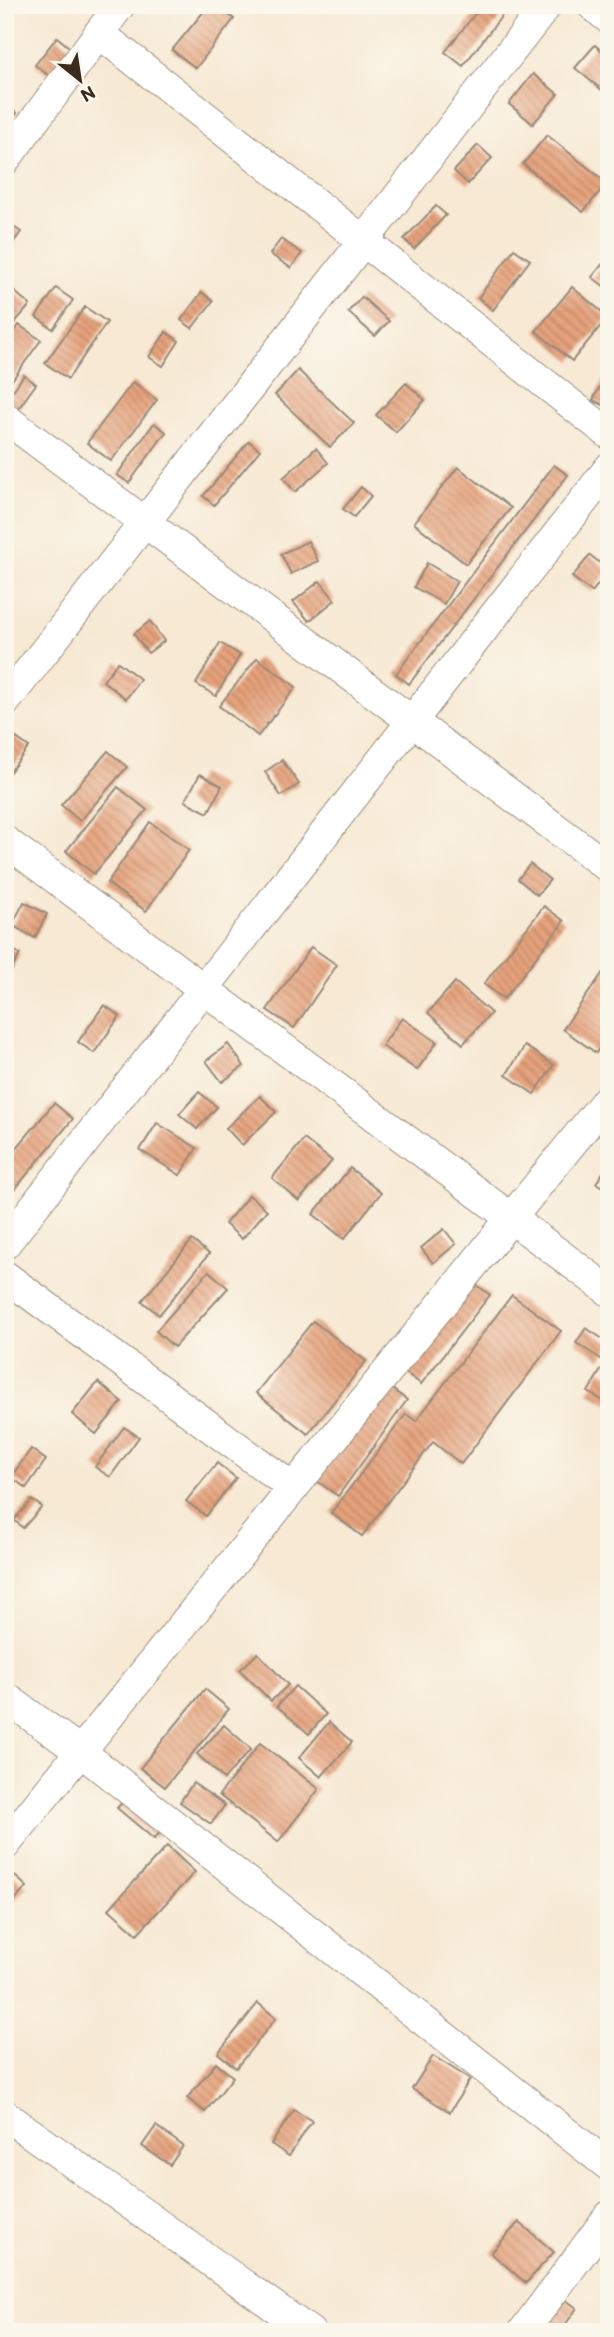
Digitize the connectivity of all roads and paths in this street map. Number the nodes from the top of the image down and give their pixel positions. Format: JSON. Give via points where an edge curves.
{"nodes":[{"id":1,"x":120,"y":5,"type":"edge"},
{"id":2,"x":547,"y":5,"type":"edge"},
{"id":3,"x":592,"y":5,"type":"edge"},
{"id":4,"x":609,"y":19,"type":"edge"},
{"id":5,"x":99,"y":33,"type":"junction"},
{"id":6,"x":5,"y":160,"type":"edge"},
{"id":7,"x":365,"y":240,"type":"junction"},
{"id":8,"x":5,"y":418,"type":"edge"},
{"id":9,"x":609,"y":433,"type":"edge"},
{"id":10,"x":609,"y":468,"type":"edge"},
{"id":11,"x":146,"y":522,"type":"junction"},
{"id":12,"x":5,"y":702,"type":"edge"},
{"id":13,"x":412,"y":721,"type":"junction"},
{"id":14,"x":5,"y":841,"type":"edge"},
{"id":15,"x":609,"y":868,"type":"edge"},
{"id":16,"x":203,"y":990,"type":"junction"},
{"id":17,"x":609,"y":1097,"type":"edge"},
{"id":18,"x":511,"y":1218,"type":"junction"},
{"id":19,"x":5,"y":1244,"type":"edge"},
{"id":20,"x":5,"y":1276,"type":"edge"},
{"id":21,"x":609,"y":1291,"type":"edge"},
{"id":22,"x":293,"y":1488,"type":"junction"},
{"id":23,"x":5,"y":1697,"type":"edge"},
{"id":24,"x":81,"y":1752,"type":"junction"},
{"id":25,"x":5,"y":1845,"type":"edge"},
{"id":26,"x":5,"y":2116,"type":"edge"},
{"id":27,"x":609,"y":2166,"type":"edge"},
{"id":28,"x":609,"y":2216,"type":"edge"},
{"id":29,"x":310,"y":2332,"type":"edge"},
{"id":30,"x":523,"y":2332,"type":"edge"}],
"edges":[{"from":1,"to":5,"type":"street"},
{"from":2,"to":7,"type":"street"},
{"from":3,"to":4,"type":"street"},
{"from":5,"to":6,"type":"street"},
{"from":5,"to":7,"type":"street"},
{"from":7,"to":9,"type":"street"},
{"from":7,"to":11,"type":"street"},
{"from":8,"to":11,"type":"street"},
{"from":10,"to":13,"type":"street"},
{"from":11,"to":12,"type":"street"},
{"from":11,"to":13,"type":"street"},
{"from":13,"to":15,"type":"street"},
{"from":13,"to":16,"type":"street"},
{"from":14,"to":16,"type":"street"},
{"from":16,"to":18,"type":"street"},
{"from":16,"to":19,"type":"street"},
{"from":17,"to":18,"type":"street"},
{"from":18,"to":21,"type":"street"},
{"from":18,"to":22,"type":"street"},
{"from":20,"to":22,"type":"street"},
{"from":22,"to":24,"type":"street"},
{"from":23,"to":24,"type":"street"},
{"from":24,"to":25,"type":"street"},
{"from":24,"to":27,"type":"street"},
{"from":26,"to":29,"type":"street"},
{"from":28,"to":30,"type":"street"}]}
